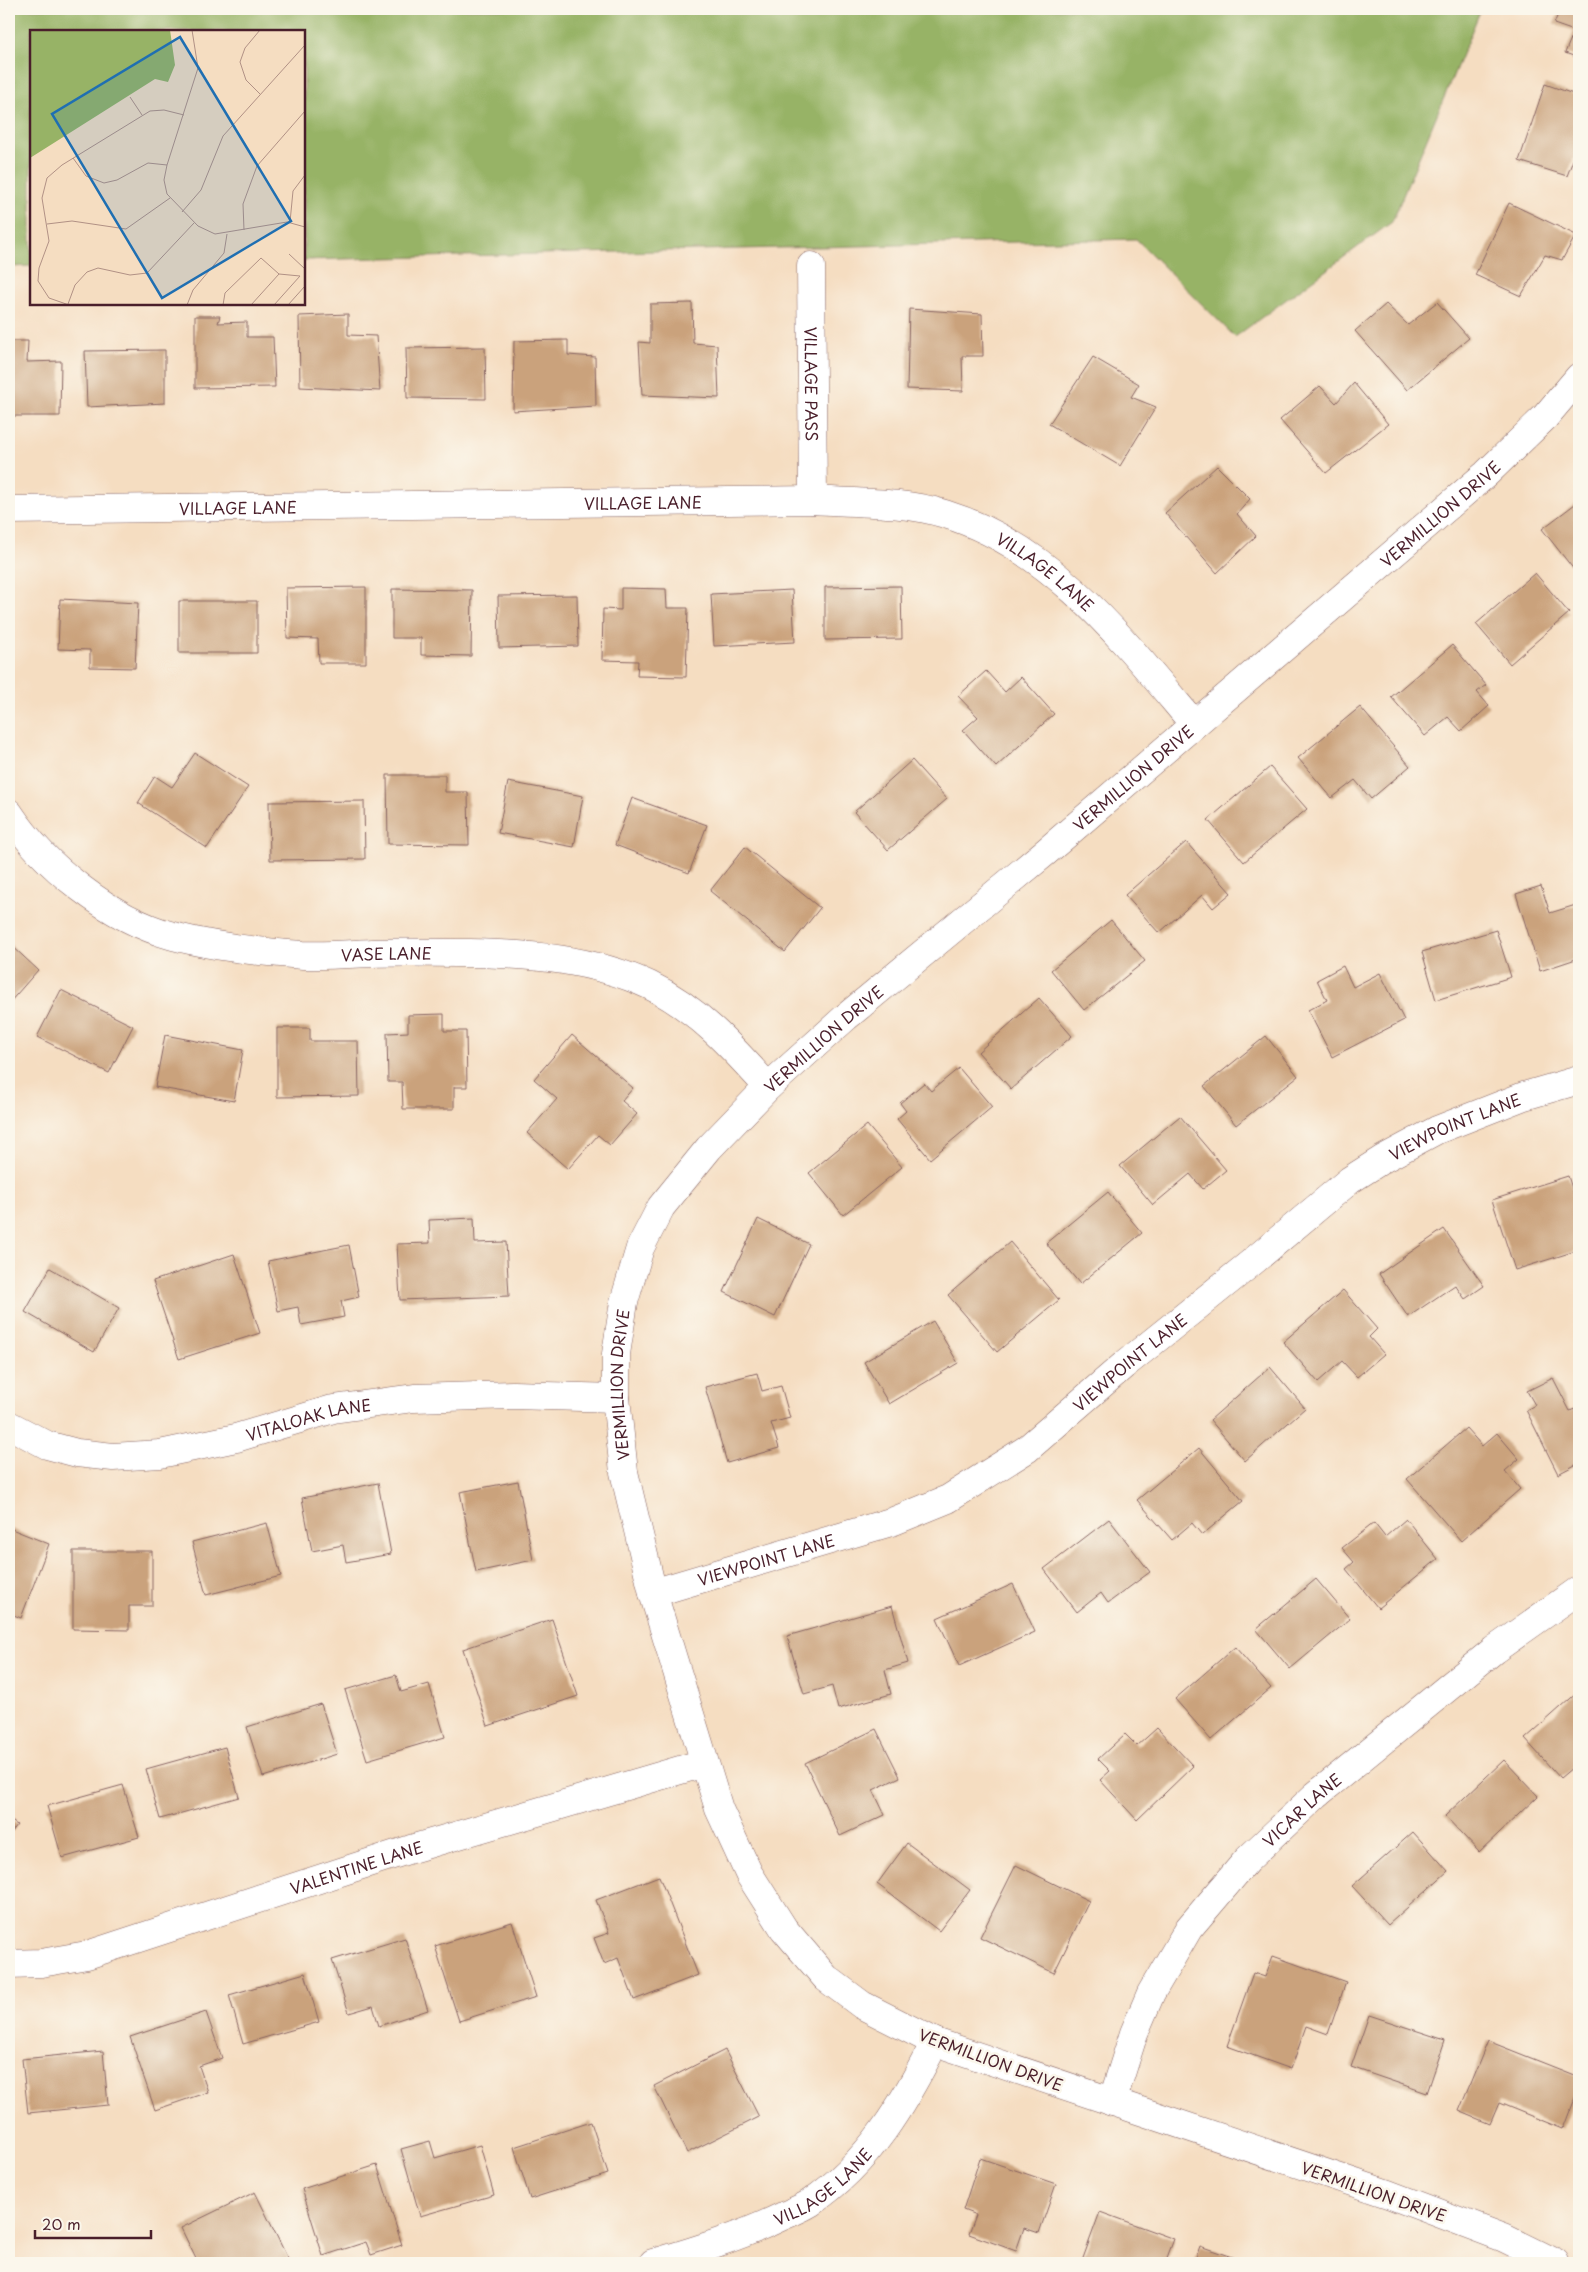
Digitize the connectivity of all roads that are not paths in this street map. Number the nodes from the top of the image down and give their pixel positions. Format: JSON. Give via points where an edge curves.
{"nodes":[{"id":1,"x":811,"y":266,"type":"dead end"},
{"id":2,"x":1579,"y":377,"type":"edge"},
{"id":3,"x":813,"y":500,"type":"junction"},
{"id":4,"x":9,"y":510,"type":"edge"},
{"id":5,"x":1194,"y":724,"type":"junction"},
{"id":6,"x":9,"y":813,"type":"edge"},
{"id":7,"x":1579,"y":1080,"type":"edge"},
{"id":8,"x":768,"y":1087,"type":"junction"},
{"id":9,"x":616,"y":1398,"type":"junction"},
{"id":10,"x":9,"y":1425,"type":"edge"},
{"id":11,"x":1579,"y":1590,"type":"edge"},
{"id":12,"x":653,"y":1593,"type":"junction"},
{"id":13,"x":704,"y":1763,"type":"junction"},
{"id":14,"x":9,"y":1964,"type":"edge"},
{"id":15,"x":935,"y":2042,"type":"junction"},
{"id":16,"x":1112,"y":2102,"type":"junction"},
{"id":17,"x":653,"y":2263,"type":"edge"},
{"id":18,"x":1555,"y":2263,"type":"edge"}],
"edges":[{"from":1,"to":3,"type":"street","name":"VILLAGE PASS"},
{"from":2,"to":5,"type":"street","name":"VERMILLION DRIVE","via":[[1545,417],[1486,474]]},
{"from":3,"to":4,"type":"street","name":"VILLAGE LANE"},
{"from":3,"to":5,"type":"street","name":"VILLAGE LANE","via":[[910,506],[945,514],[997,536],[1050,570],[1109,623]]},
{"from":5,"to":8,"type":"street","name":"VERMILLION DRIVE","via":[[846,1017]]},
{"from":6,"to":8,"type":"street","name":"VASE LANE","via":[[20,830],[66,876],[106,905],[171,936],[238,949],[306,955],[515,954],[553,958],[608,970],[649,985],[688,1008],[723,1038]]},
{"from":7,"to":12,"type":"street","name":"VIEWPOINT LANE","via":[[1524,1096],[1437,1130],[1350,1180],[1027,1449],[948,1499],[894,1521]]},
{"from":8,"to":9,"type":"street","name":"VERMILLION DRIVE","via":[[709,1148],[661,1207],[652,1223],[640,1248],[624,1302],[616,1354]]},
{"from":9,"to":10,"type":"street","name":"VITALOAK LANE","via":[[514,1395],[414,1398],[333,1408],[236,1438],[160,1454],[113,1457],[77,1454],[47,1445]]},
{"from":9,"to":12,"type":"street","name":"VERMILLION DRIVE","via":[[624,1472]]},
{"from":11,"to":16,"type":"street","name":"VICAR LANE","via":[[1494,1650],[1316,1795],[1247,1860],[1189,1928],[1151,1993],[1134,2033]]},
{"from":12,"to":13,"type":"street","name":"VERMILLION DRIVE"},
{"from":13,"to":14,"type":"street","name":"VALENTINE LANE","via":[[411,1848],[87,1955]]},
{"from":13,"to":15,"type":"street","name":"VERMILLION DRIVE","via":[[719,1809],[749,1874],[784,1929],[826,1978],[862,2006]]},
{"from":15,"to":16,"type":"street","name":"VERMILLION DRIVE"},
{"from":15,"to":17,"type":"street","name":"VILLAGE LANE","via":[[905,2100],[874,2145],[809,2204],[761,2226]]},
{"from":16,"to":18,"type":"street","name":"VERMILLION DRIVE","via":[[1388,2194],[1504,2238]]}]}
